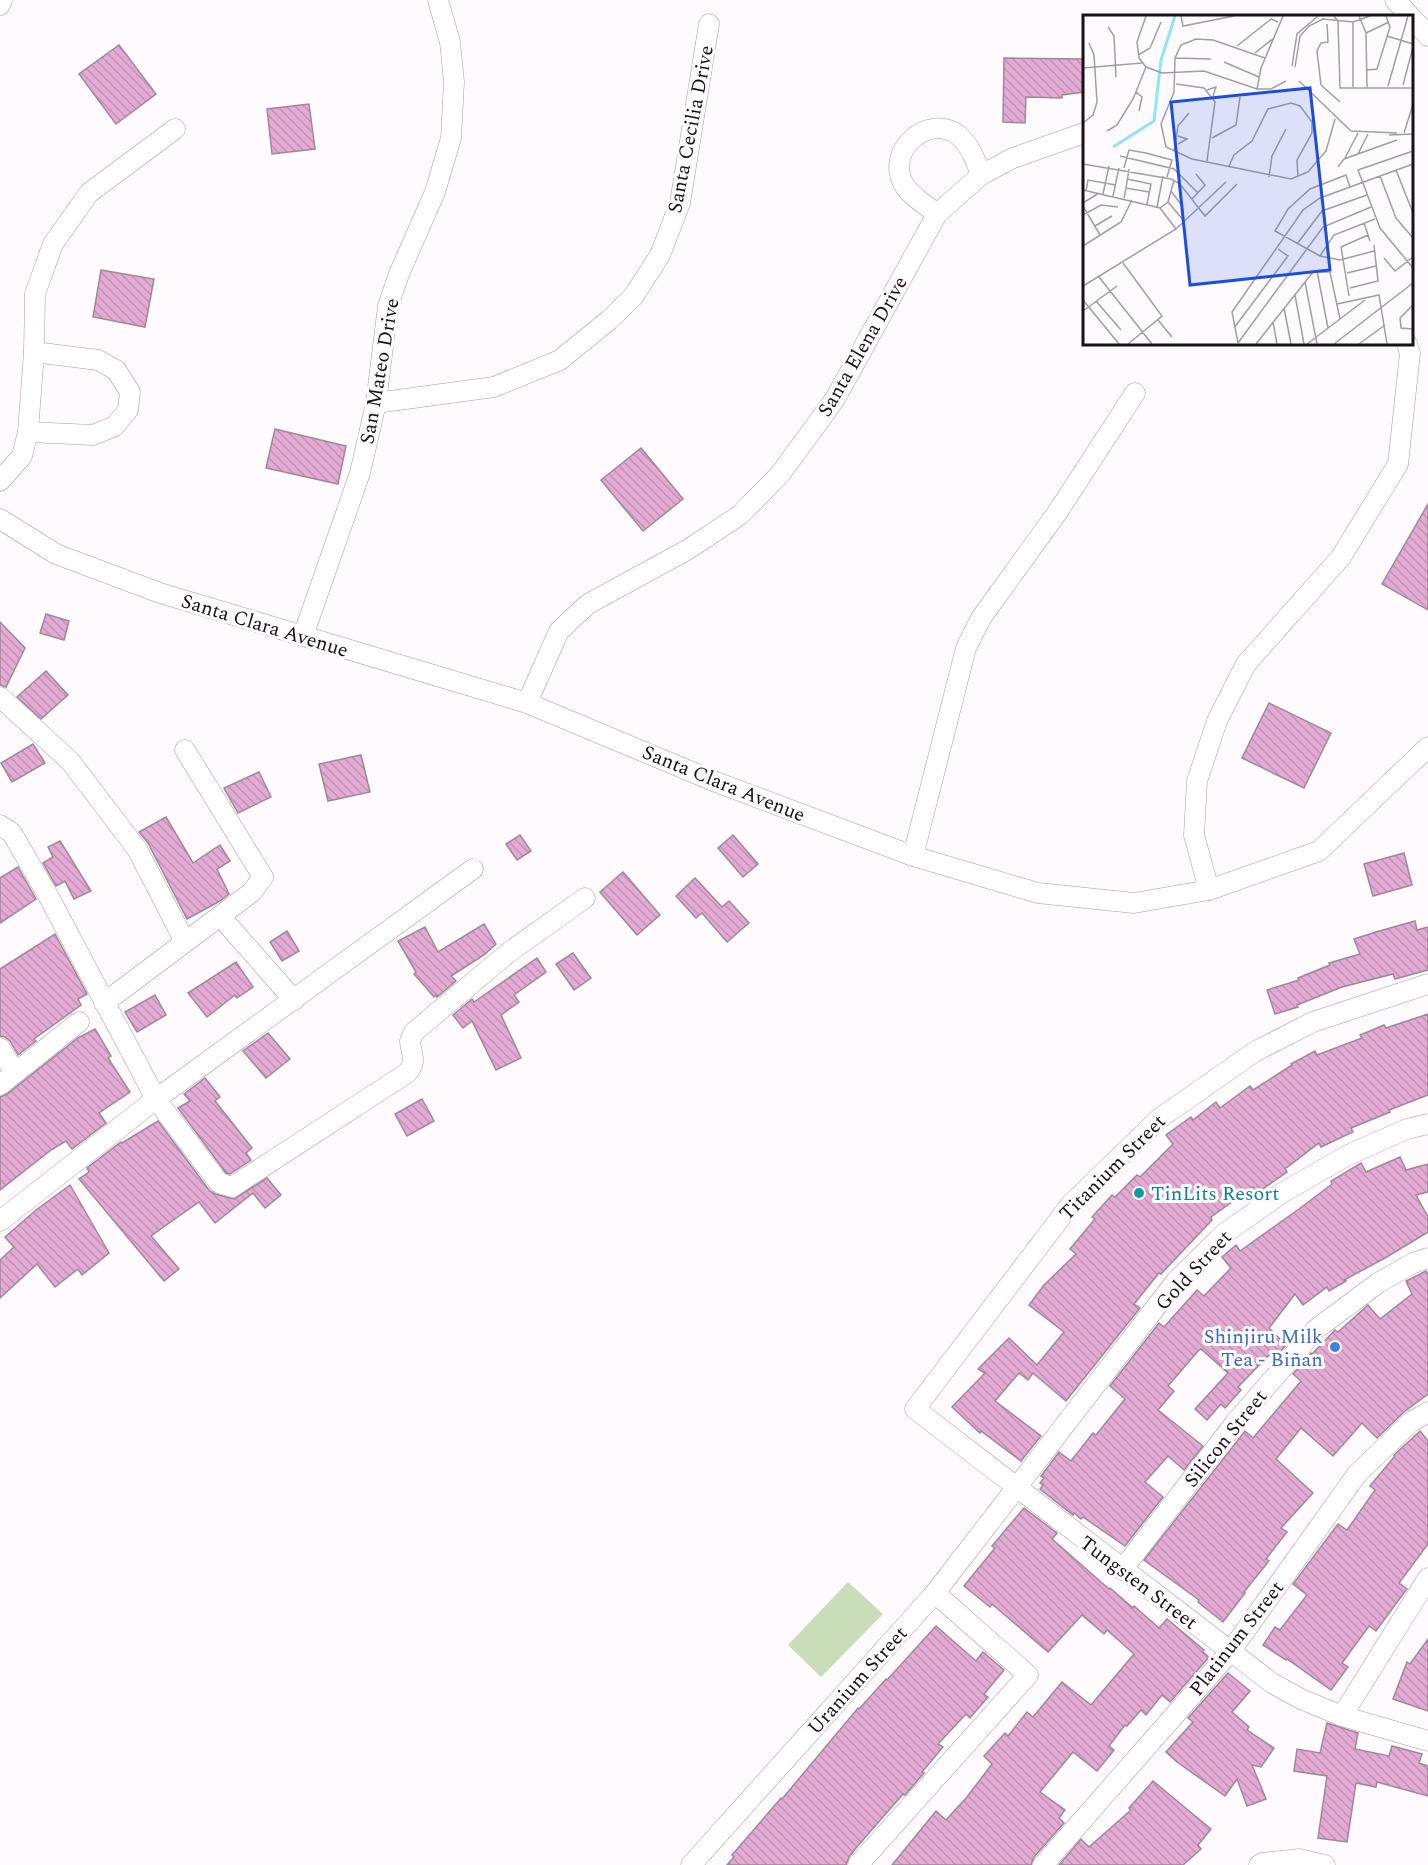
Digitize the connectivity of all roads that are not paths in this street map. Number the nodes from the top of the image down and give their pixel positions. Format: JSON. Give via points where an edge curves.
{"nodes":[{"id":1,"x":2,"y":0,"type":"edge"},
{"id":2,"x":438,"y":0,"type":"edge"},
{"id":3,"x":1395,"y":0,"type":"edge"},
{"id":4,"x":0,"y":5,"type":"edge"},
{"id":5,"x":1409,"y":15,"type":"edge"},
{"id":6,"x":1413,"y":19,"type":"edge"},
{"id":7,"x":710,"y":24,"type":"dead end"},
{"id":8,"x":1428,"y":36,"type":"edge"},
{"id":9,"x":176,"y":129,"type":"dead end"},
{"id":10,"x":1083,"y":133,"type":"edge"},
{"id":11,"x":981,"y":175,"type":"junction"},
{"id":12,"x":937,"y":214,"type":"junction"},
{"id":13,"x":1407,"y":345,"type":"edge"},
{"id":14,"x":34,"y":352,"type":"junction"},
{"id":15,"x":1135,"y":393,"type":"dead end"},
{"id":16,"x":376,"y":403,"type":"junction"},
{"id":17,"x":28,"y":432,"type":"junction"},
{"id":18,"x":0,"y":481,"type":"edge"},
{"id":19,"x":0,"y":519,"type":"edge"},
{"id":20,"x":303,"y":636,"type":"junction"},
{"id":21,"x":0,"y":697,"type":"edge"},
{"id":22,"x":527,"y":703,"type":"junction"},
{"id":23,"x":1428,"y":747,"type":"edge"},
{"id":24,"x":185,"y":750,"type":"dead end"},
{"id":25,"x":0,"y":825,"type":"edge"},
{"id":26,"x":913,"y":856,"type":"junction"},
{"id":27,"x":473,"y":869,"type":"dead end"},
{"id":28,"x":1209,"y":890,"type":"junction"},
{"id":29,"x":585,"y":898,"type":"dead end"},
{"id":30,"x":220,"y":916,"type":"junction"},
{"id":31,"x":185,"y":942,"type":"junction"},
{"id":32,"x":1428,"y":984,"type":"edge"},
{"id":33,"x":294,"y":1000,"type":"junction"},
{"id":34,"x":104,"y":1002,"type":"junction"},
{"id":35,"x":79,"y":1022,"type":"dead end"},
{"id":36,"x":0,"y":1047,"type":"edge"},
{"id":37,"x":8,"y":1079,"type":"edge"},
{"id":38,"x":156,"y":1099,"type":"junction"},
{"id":39,"x":1428,"y":1124,"type":"edge"},
{"id":40,"x":2,"y":1216,"type":"edge"},
{"id":41,"x":1428,"y":1258,"type":"edge"},
{"id":42,"x":1428,"y":1412,"type":"edge"},
{"id":43,"x":1017,"y":1489,"type":"junction"},
{"id":44,"x":1122,"y":1570,"type":"junction"},
{"id":45,"x":1428,"y":1578,"type":"edge"},
{"id":46,"x":935,"y":1593,"type":"junction"},
{"id":47,"x":1230,"y":1652,"type":"junction"},
{"id":48,"x":1342,"y":1716,"type":"junction"},
{"id":49,"x":1428,"y":1741,"type":"edge"},
{"id":50,"x":1299,"y":1862,"type":"edge"},
{"id":51,"x":691,"y":1865,"type":"edge"},
{"id":52,"x":858,"y":1865,"type":"edge"},
{"id":53,"x":1042,"y":1865,"type":"edge"},
{"id":54,"x":1259,"y":1865,"type":"edge"},
{"id":55,"x":1325,"y":1865,"type":"edge"}],
"edges":[{"from":1,"to":4,"type":"street"},
{"from":2,"to":16,"type":"street","name":"San Mateo Drive","via":[[450,42],[454,82],[451,138],[435,192],[388,306]]},
{"from":3,"to":5,"type":"street"},
{"from":6,"to":8,"type":"street"},
{"from":7,"to":16,"type":"street","name":"Santa Cecilia Drive","via":[[680,203],[660,255],[633,297],[560,360],[494,387]]},
{"from":9,"to":14,"type":"street","via":[[89,192],[53,244],[35,294]]},
{"from":10,"to":11,"type":"street","name":"Santa Elena Drive","via":[[1013,158]]},
{"from":11,"to":12,"type":"street","name":"Santa Elena Drive"},
{"from":11,"to":12,"type":"street","via":[[974,157],[957,135],[932,130],[911,139],[900,160],[903,183]]},
{"from":12,"to":22,"type":"street","name":"Santa Elena Drive","via":[[835,399],[780,473],[740,515],[687,550],[588,604],[559,631]]},
{"from":13,"to":28,"type":"street","via":[[1410,353],[1398,464],[1341,557],[1246,664],[1217,721],[1197,781],[1194,834]]},
{"from":14,"to":17,"type":"street"},
{"from":14,"to":17,"type":"street","via":[[98,360],[116,370],[130,392],[128,411],[115,426],[93,435]]},
{"from":15,"to":26,"type":"street","via":[[1057,513],[981,618],[966,648]]},
{"from":16,"to":20,"type":"street","name":"San Mateo Drive","via":[[360,473]]},
{"from":17,"to":18,"type":"street","via":[[22,456]]},
{"from":19,"to":20,"type":"street","name":"Santa Clara Avenue","via":[[56,554],[160,593]]},
{"from":20,"to":22,"type":"street","name":"Santa Clara Avenue"},
{"from":21,"to":31,"type":"street","via":[[70,761],[137,849]]},
{"from":22,"to":26,"type":"street","name":"Santa Clara Avenue","via":[[716,782]]},
{"from":23,"to":28,"type":"street","name":"Santa Clara Avenue","via":[[1319,851]]},
{"from":24,"to":30,"type":"street","via":[[264,877],[252,892]]},
{"from":25,"to":34,"type":"street","via":[[12,833]]},
{"from":26,"to":28,"type":"street","name":"Santa Clara Avenue","via":[[1038,893],[1134,903]]},
{"from":27,"to":33,"type":"street"},
{"from":29,"to":38,"type":"street","via":[[508,953],[414,1032],[410,1041],[412,1066],[407,1073],[239,1184],[232,1187],[219,1183]]},
{"from":30,"to":31,"type":"street"},
{"from":30,"to":33,"type":"street"},
{"from":31,"to":34,"type":"street"},
{"from":32,"to":43,"type":"street","name":"Titanium Street","via":[[1313,1022],[1257,1051],[1160,1118],[1071,1204],[915,1409]]},
{"from":33,"to":38,"type":"street"},
{"from":34,"to":38,"type":"street"},
{"from":35,"to":37,"type":"street"},
{"from":36,"to":37,"type":"street"},
{"from":38,"to":40,"type":"street"},
{"from":39,"to":43,"type":"street","name":"Gold Street","via":[[1348,1155],[1282,1193],[1225,1233],[1176,1281]]},
{"from":41,"to":44,"type":"street","name":"Silicon Street","via":[[1378,1283],[1315,1329],[1235,1423]]},
{"from":42,"to":47,"type":"street","name":"Platinum Street","via":[[1411,1422],[1357,1474]]},
{"from":43,"to":44,"type":"street","name":"Tungsten Street"},
{"from":43,"to":46,"type":"street","name":"Uranium Street"},
{"from":44,"to":47,"type":"street","name":"Tungsten Street"},
{"from":45,"to":48,"type":"street"},
{"from":46,"to":51,"type":"street","name":"Uranium Street"},
{"from":46,"to":52,"type":"street","via":[[1028,1675]]},
{"from":47,"to":48,"type":"street","name":"Tungsten Street","via":[[1272,1683]]},
{"from":47,"to":53,"type":"street","name":"Platinum Street"},
{"from":48,"to":49,"type":"street","name":"Tungsten Street"},
{"from":50,"to":54,"type":"street"},
{"from":50,"to":55,"type":"street"}]}
